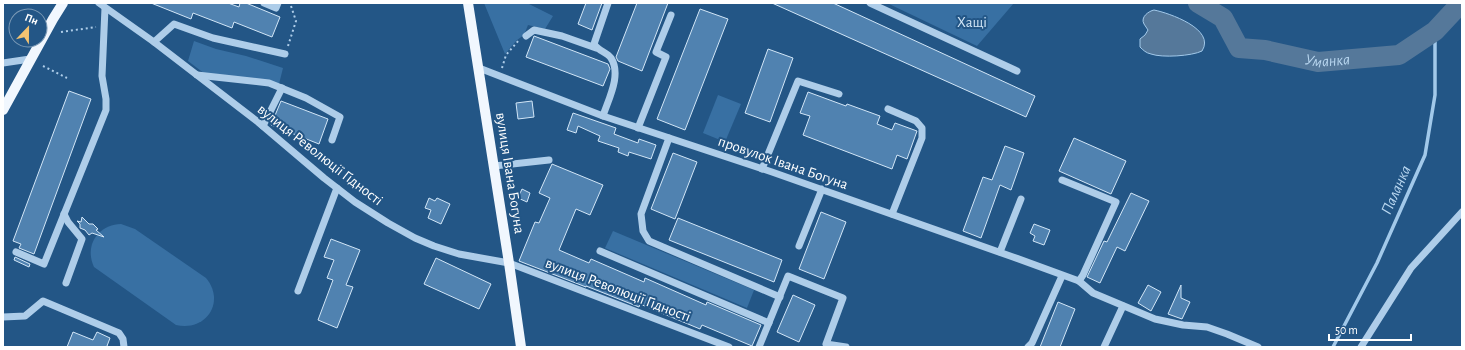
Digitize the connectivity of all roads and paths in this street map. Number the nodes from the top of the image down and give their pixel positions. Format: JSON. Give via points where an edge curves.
{"nodes":[{"id":1,"x":64,"y":3,"type":"edge"},
{"id":2,"x":99,"y":3,"type":"edge"},
{"id":3,"x":264,"y":3,"type":"edge"},
{"id":4,"x":278,"y":3,"type":"edge"},
{"id":5,"x":290,"y":3,"type":"edge"},
{"id":6,"x":468,"y":3,"type":"edge"},
{"id":7,"x":608,"y":3,"type":"edge"},
{"id":8,"x":870,"y":3,"type":"edge"},
{"id":9,"x":105,"y":8,"type":"junction"},
{"id":10,"x":671,"y":15,"type":"dead end"},
{"id":11,"x":526,"y":36,"type":"joint"},
{"id":12,"x":154,"y":42,"type":"junction"},
{"id":13,"x":596,"y":48,"type":"junction"},
{"id":14,"x":285,"y":54,"type":"joint"},
{"id":15,"x":30,"y":59,"type":"junction"},
{"id":16,"x":3,"y":63,"type":"edge"},
{"id":17,"x":43,"y":66,"type":"dead end"},
{"id":18,"x":483,"y":70,"type":"junction"},
{"id":19,"x":1017,"y":70,"type":"dead end"},
{"id":20,"x":197,"y":75,"type":"junction"},
{"id":21,"x":67,"y":78,"type":"dead end"},
{"id":22,"x":282,"y":88,"type":"junction"},
{"id":23,"x":839,"y":94,"type":"dead end"},
{"id":24,"x":3,"y":110,"type":"edge"},
{"id":25,"x":888,"y":110,"type":"dead end"},
{"id":26,"x":603,"y":116,"type":"junction"},
{"id":27,"x":263,"y":126,"type":"junction"},
{"id":28,"x":638,"y":128,"type":"junction"},
{"id":29,"x":669,"y":138,"type":"junction"},
{"id":30,"x":332,"y":140,"type":"dead end"},
{"id":31,"x":549,"y":160,"type":"dead end"},
{"id":32,"x":494,"y":166,"type":"junction"},
{"id":33,"x":762,"y":169,"type":"junction"},
{"id":34,"x":1062,"y":180,"type":"dead end"},
{"id":35,"x":337,"y":188,"type":"junction"},
{"id":36,"x":822,"y":189,"type":"junction"},
{"id":37,"x":1021,"y":200,"type":"dead end"},
{"id":38,"x":1462,"y":212,"type":"edge"},
{"id":39,"x":64,"y":214,"type":"junction"},
{"id":40,"x":892,"y":214,"type":"junction"},
{"id":41,"x":799,"y":246,"type":"dead end"},
{"id":42,"x":600,"y":251,"type":"dead end"},
{"id":43,"x":16,"y":252,"type":"dead end"},
{"id":44,"x":1000,"y":252,"type":"junction"},
{"id":45,"x":509,"y":263,"type":"junction"},
{"id":46,"x":1062,"y":276,"type":"junction"},
{"id":47,"x":1079,"y":282,"type":"junction"},
{"id":48,"x":66,"y":283,"type":"dead end"},
{"id":49,"x":298,"y":291,"type":"dead end"},
{"id":50,"x":780,"y":297,"type":"junction"},
{"id":51,"x":1123,"y":306,"type":"junction"},
{"id":52,"x":3,"y":317,"type":"edge"},
{"id":53,"x":769,"y":323,"type":"junction"},
{"id":54,"x":124,"y":347,"type":"edge"},
{"id":55,"x":521,"y":347,"type":"edge"},
{"id":56,"x":729,"y":347,"type":"edge"},
{"id":57,"x":759,"y":347,"type":"edge"},
{"id":58,"x":846,"y":347,"type":"edge"},
{"id":59,"x":1028,"y":347,"type":"edge"},
{"id":60,"x":1104,"y":347,"type":"edge"},
{"id":61,"x":1258,"y":347,"type":"edge"},
{"id":62,"x":1360,"y":347,"type":"edge"}],
"edges":[{"from":1,"to":15,"type":"main road"},
{"from":2,"to":9,"type":"street","name":"вулиця Революції Гідності"},
{"from":3,"to":4,"type":"street","via":[[276,8]]},
{"from":5,"to":14,"type":"path","via":[[296,21]]},
{"from":6,"to":18,"type":"main road","name":"вулиця Івана Богуна"},
{"from":7,"to":13,"type":"street","via":[[594,44]]},
{"from":8,"to":19,"type":"street"},
{"from":9,"to":12,"type":"street","name":"вулиця Революції Гідності"},
{"from":9,"to":39,"type":"street","via":[[102,76],[106,110]]},
{"from":10,"to":28,"type":"street","via":[[656,52],[666,57]]},
{"from":11,"to":13,"type":"street","via":[[534,30],[562,36]]},
{"from":11,"to":18,"type":"path","via":[[506,55],[502,68]]},
{"from":12,"to":14,"type":"street","via":[[174,24],[213,38]]},
{"from":12,"to":20,"type":"street","name":"вулиця Революції Гідності"},
{"from":13,"to":26,"type":"street","via":[[611,58],[615,72],[614,84]]},
{"from":15,"to":16,"type":"street"},
{"from":15,"to":24,"type":"main road"},
{"from":17,"to":21,"type":"path"},
{"from":18,"to":26,"type":"street","name":"провулок Івана Богуна"},
{"from":18,"to":32,"type":"main road","name":"вулиця Івана Богуна"},
{"from":20,"to":22,"type":"street","via":[[269,83]]},
{"from":20,"to":27,"type":"street","name":"вулиця Революції Гідності"},
{"from":22,"to":27,"type":"street"},
{"from":22,"to":30,"type":"street","via":[[340,117]]},
{"from":23,"to":33,"type":"street","via":[[798,81]]},
{"from":25,"to":40,"type":"street","via":[[916,121],[922,128],[922,138]]},
{"from":26,"to":28,"type":"street","name":"провулок Івана Богуна"},
{"from":27,"to":35,"type":"street","name":"вулиця Революції Гідності"},
{"from":28,"to":29,"type":"street","name":"провулок Івана Богуна"},
{"from":29,"to":33,"type":"street","name":"провулок Івана Богуна"},
{"from":29,"to":50,"type":"street","via":[[641,214],[643,231],[648,241]]},
{"from":31,"to":32,"type":"street"},
{"from":32,"to":45,"type":"main road","name":"вулиця Івана Богуна"},
{"from":33,"to":36,"type":"street","name":"провулок Івана Богуна"},
{"from":34,"to":47,"type":"street","via":[[1116,202]]},
{"from":35,"to":45,"type":"street","name":"вулиця Революції Гідності","via":[[388,223],[421,240],[459,254]]},
{"from":35,"to":49,"type":"street"},
{"from":36,"to":40,"type":"street","name":"провулок Івана Богуна"},
{"from":36,"to":41,"type":"street"},
{"from":37,"to":44,"type":"street"},
{"from":38,"to":62,"type":"street","via":[[1411,268]]},
{"from":39,"to":43,"type":"street","via":[[44,264]]},
{"from":39,"to":48,"type":"street","via":[[82,239]]},
{"from":40,"to":44,"type":"street","name":"провулок Івана Богуна"},
{"from":42,"to":53,"type":"street","via":[[755,314]]},
{"from":44,"to":46,"type":"street","name":"провулок Івана Богуна"},
{"from":45,"to":55,"type":"main road","name":"вулиця Івана Богуна"},
{"from":45,"to":56,"type":"street","name":"вулиця Революції Гідності"},
{"from":46,"to":47,"type":"street","name":"провулок Івана Богуна"},
{"from":46,"to":59,"type":"street"},
{"from":47,"to":51,"type":"street","name":"провулок Івана Богуна","via":[[1093,293]]},
{"from":50,"to":53,"type":"street"},
{"from":50,"to":58,"type":"street","via":[[788,276],[843,298],[826,344]]},
{"from":51,"to":60,"type":"street"},
{"from":51,"to":61,"type":"street","name":"провулок Івана Богуна","via":[[1154,319],[1207,327]]},
{"from":52,"to":54,"type":"street","via":[[24,316],[43,301],[119,333]]},
{"from":53,"to":57,"type":"street"}]}
